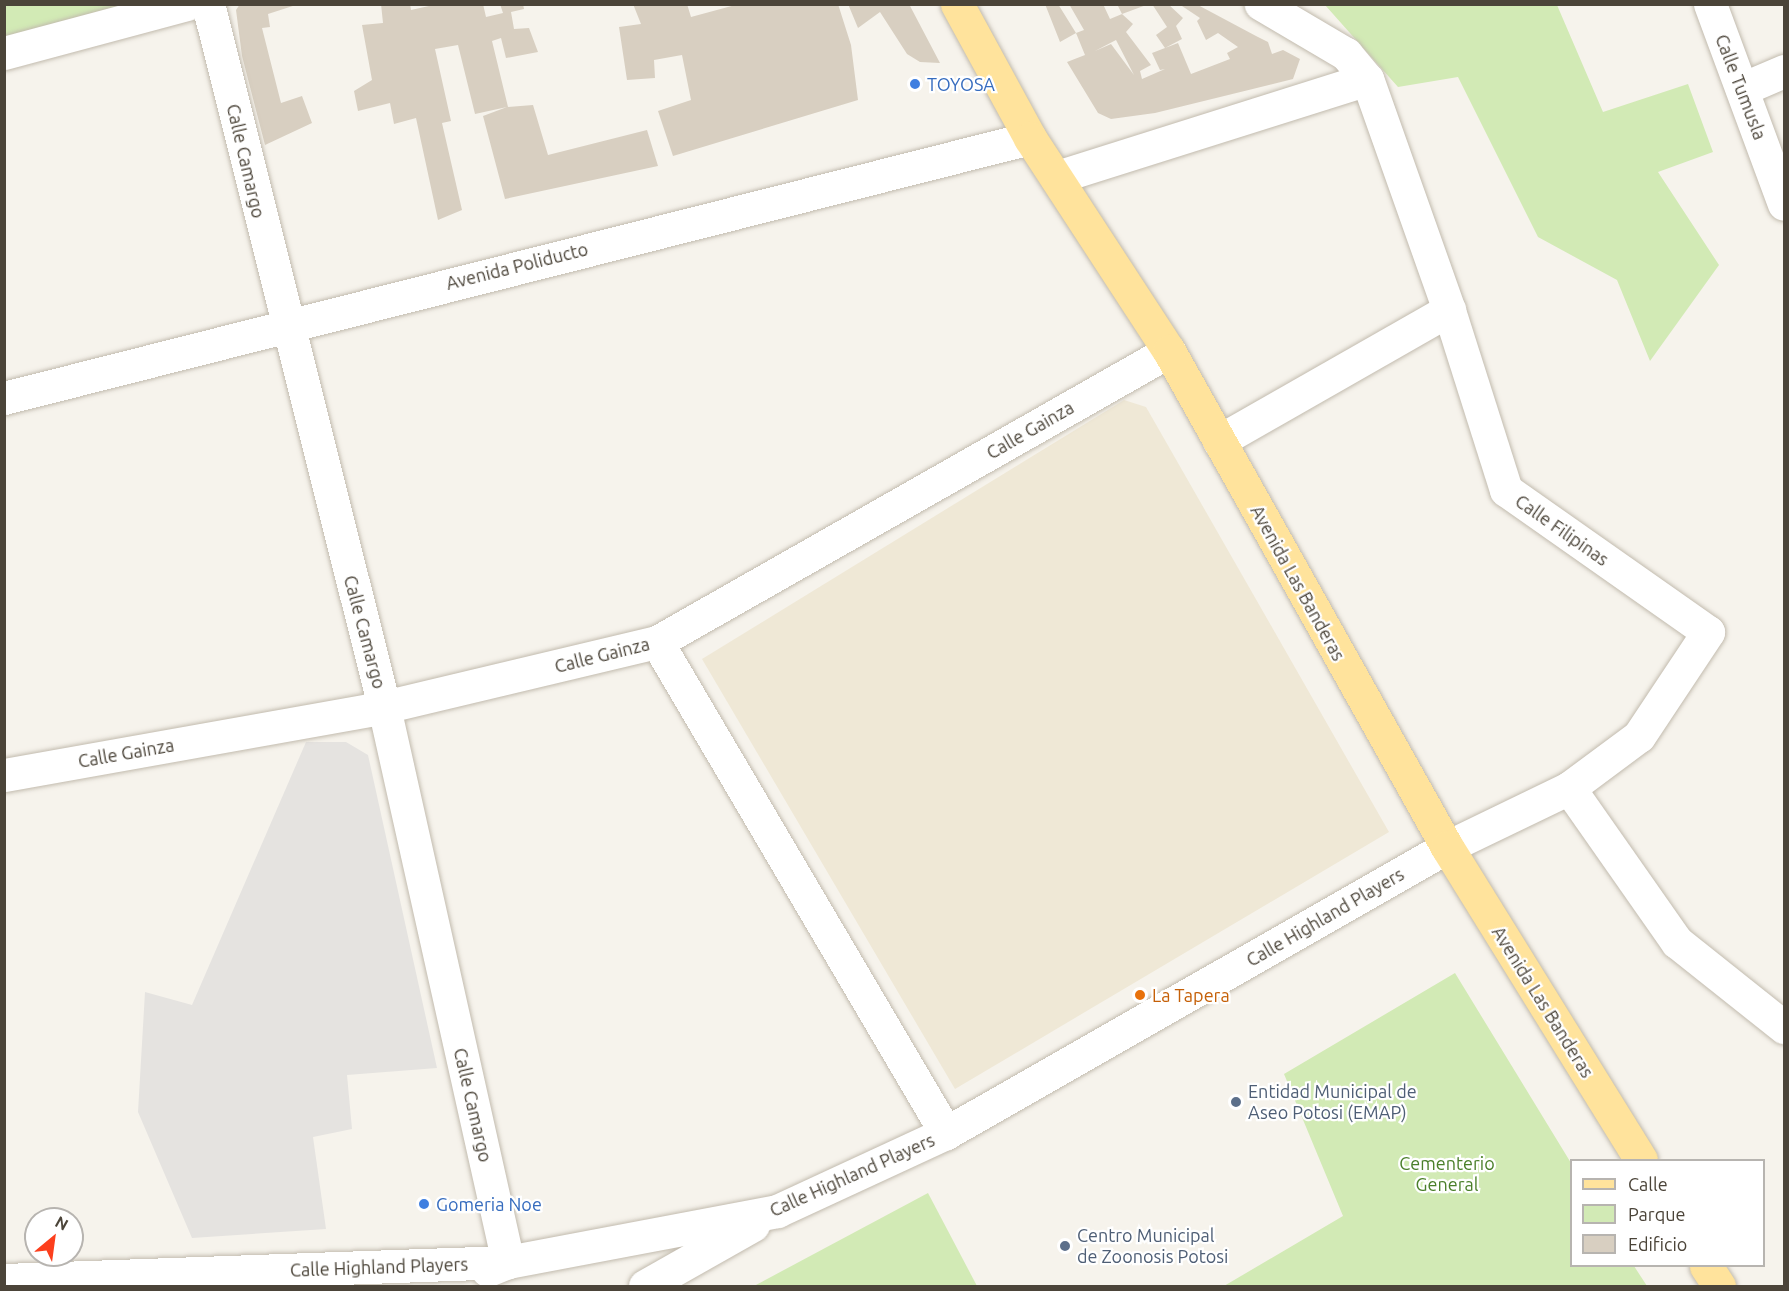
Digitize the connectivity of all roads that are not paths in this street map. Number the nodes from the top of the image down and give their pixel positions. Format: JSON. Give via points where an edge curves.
{"nodes":[{"id":1,"x":187,"y":4,"type":"edge"},
{"id":2,"x":208,"y":4,"type":"edge"},
{"id":3,"x":957,"y":4,"type":"edge"},
{"id":4,"x":1261,"y":4,"type":"edge"},
{"id":5,"x":1710,"y":4,"type":"edge"},
{"id":6,"x":4,"y":53,"type":"edge"},
{"id":7,"x":1785,"y":71,"type":"edge"},
{"id":8,"x":1367,"y":79,"type":"junction"},
{"id":9,"x":1742,"y":89,"type":"junction"},
{"id":10,"x":1030,"y":138,"type":"junction"},
{"id":11,"x":1058,"y":177,"type":"junction"},
{"id":12,"x":1785,"y":204,"type":"edge"},
{"id":13,"x":1449,"y":310,"type":"junction"},
{"id":14,"x":285,"y":324,"type":"junction"},
{"id":15,"x":1169,"y":351,"type":"junction"},
{"id":16,"x":4,"y":398,"type":"edge"},
{"id":17,"x":1219,"y":441,"type":"junction"},
{"id":18,"x":657,"y":642,"type":"junction"},
{"id":19,"x":384,"y":707,"type":"junction"},
{"id":20,"x":4,"y":775,"type":"edge"},
{"id":21,"x":1569,"y":788,"type":"junction"},
{"id":22,"x":1447,"y":847,"type":"junction"},
{"id":23,"x":1785,"y":1027,"type":"edge"},
{"id":24,"x":946,"y":1133,"type":"junction"},
{"id":25,"x":1640,"y":1159,"type":"edge"},
{"id":26,"x":777,"y":1211,"type":"junction"},
{"id":27,"x":508,"y":1262,"type":"junction"},
{"id":28,"x":1707,"y":1267,"type":"edge"},
{"id":29,"x":4,"y":1280,"type":"edge"},
{"id":30,"x":444,"y":1287,"type":"edge"},
{"id":31,"x":645,"y":1287,"type":"edge"},
{"id":32,"x":1719,"y":1287,"type":"edge"}],
"edges":[{"from":1,"to":6,"type":"street"},
{"from":2,"to":14,"type":"street","name":"Calle Camargo"},
{"from":3,"to":10,"type":"main road","name":"Avenida Las Banderas"},
{"from":4,"to":8,"type":"street","name":"Calle Filipinas","via":[[1346,54]]},
{"from":5,"to":9,"type":"street","name":"Calle Tumusla"},
{"from":7,"to":9,"type":"street"},
{"from":8,"to":11,"type":"street"},
{"from":8,"to":13,"type":"street","name":"Calle Filipinas"},
{"from":9,"to":12,"type":"street","name":"Calle Tumusla"},
{"from":10,"to":11,"type":"main road","name":"Avenida Las Banderas"},
{"from":10,"to":14,"type":"street","name":"Avenida Poliducto"},
{"from":11,"to":15,"type":"main road","name":"Avenida Las Banderas"},
{"from":13,"to":17,"type":"street"},
{"from":13,"to":21,"type":"street","name":"Calle Filipinas","via":[[1506,490],[1708,632],[1639,736]]},
{"from":14,"to":16,"type":"street","name":"Avenida Poliducto"},
{"from":14,"to":19,"type":"street","name":"Calle Camargo"},
{"from":15,"to":17,"type":"main road","name":"Avenida Las Banderas"},
{"from":15,"to":18,"type":"street","name":"Calle Gainza"},
{"from":17,"to":22,"type":"main road","name":"Avenida Las Banderas"},
{"from":18,"to":19,"type":"street","name":"Calle Gainza"},
{"from":18,"to":24,"type":"street"},
{"from":19,"to":20,"type":"street","name":"Calle Gainza"},
{"from":19,"to":27,"type":"street","name":"Calle Camargo"},
{"from":21,"to":22,"type":"street","name":"Calle Filipinas"},
{"from":21,"to":23,"type":"street","via":[[1677,942]]},
{"from":22,"to":24,"type":"street","name":"Calle Highland Players"},
{"from":22,"to":25,"type":"main road","name":"Avenida Las Banderas"},
{"from":24,"to":26,"type":"street","name":"Calle Highland Players"},
{"from":26,"to":27,"type":"street","name":"Calle Highland Players"},
{"from":26,"to":31,"type":"street"},
{"from":27,"to":29,"type":"street","name":"Calle Highland Players"},
{"from":27,"to":30,"type":"street"},
{"from":28,"to":32,"type":"main road"}]}
